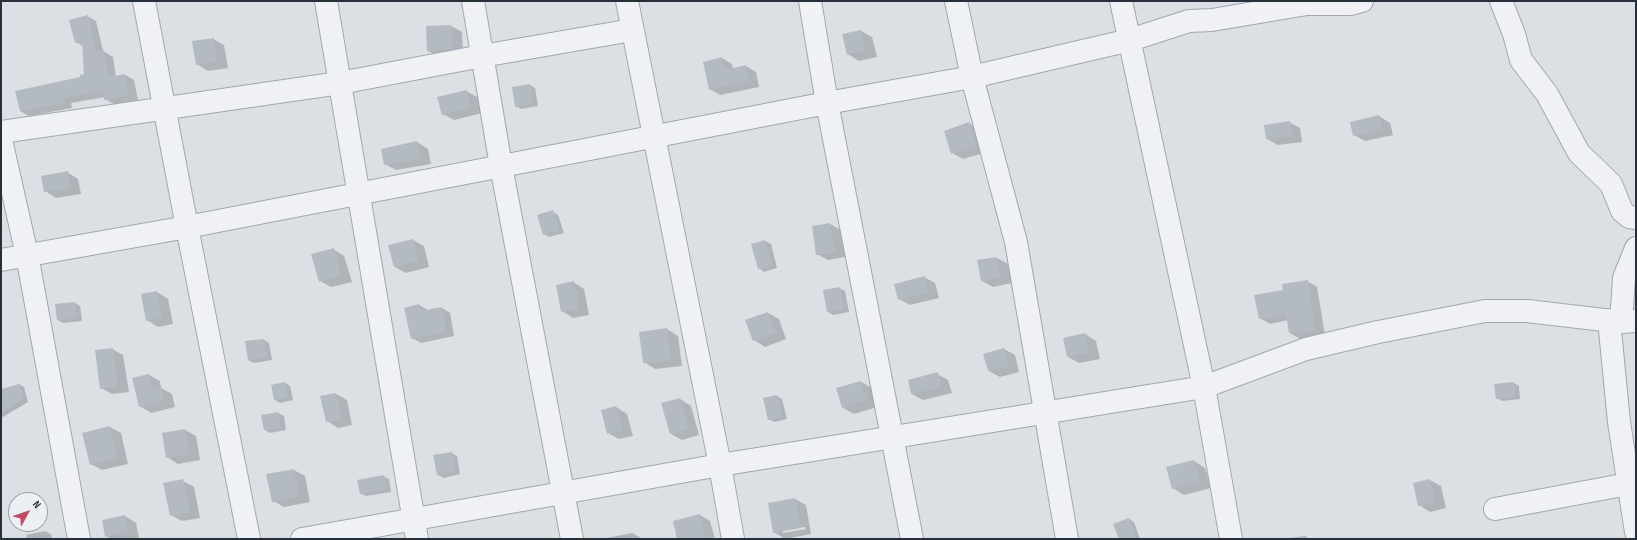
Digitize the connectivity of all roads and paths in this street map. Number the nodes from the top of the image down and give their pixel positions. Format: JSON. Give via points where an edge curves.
{"nodes":[{"id":1,"x":144,"y":1,"type":"edge"},
{"id":2,"x":326,"y":1,"type":"edge"},
{"id":3,"x":473,"y":1,"type":"edge"},
{"id":4,"x":627,"y":1,"type":"edge"},
{"id":5,"x":810,"y":1,"type":"edge"},
{"id":6,"x":956,"y":1,"type":"edge"},
{"id":7,"x":1120,"y":1,"type":"edge"},
{"id":8,"x":1362,"y":1,"type":"edge"},
{"id":9,"x":1501,"y":1,"type":"edge"},
{"id":10,"x":1307,"y":3,"type":"edge"},
{"id":11,"x":632,"y":30,"type":"junction"},
{"id":12,"x":1130,"y":40,"type":"junction"},
{"id":13,"x":482,"y":56,"type":"junction"},
{"id":14,"x":972,"y":77,"type":"junction"},
{"id":15,"x":340,"y":84,"type":"junction"},
{"id":16,"x":827,"y":103,"type":"junction"},
{"id":17,"x":164,"y":108,"type":"junction"},
{"id":18,"x":1,"y":132,"type":"edge"},
{"id":19,"x":654,"y":136,"type":"junction"},
{"id":20,"x":1,"y":140,"type":"edge"},
{"id":21,"x":501,"y":166,"type":"junction"},
{"id":22,"x":360,"y":194,"type":"junction"},
{"id":23,"x":1636,"y":218,"type":"edge"},
{"id":24,"x":187,"y":227,"type":"junction"},
{"id":25,"x":1636,"y":248,"type":"edge"},
{"id":26,"x":27,"y":255,"type":"junction"},
{"id":27,"x":1,"y":260,"type":"edge"},
{"id":28,"x":1622,"y":321,"type":"edge"},
{"id":29,"x":1204,"y":387,"type":"junction"},
{"id":30,"x":1044,"y":413,"type":"junction"},
{"id":31,"x":891,"y":437,"type":"junction"},
{"id":32,"x":720,"y":465,"type":"junction"},
{"id":33,"x":1628,"y":484,"type":"junction"},
{"id":34,"x":564,"y":493,"type":"junction"},
{"id":35,"x":1495,"y":509,"type":"dead end"},
{"id":36,"x":415,"y":529,"type":"edge"},
{"id":37,"x":1636,"y":532,"type":"edge"},
{"id":38,"x":79,"y":539,"type":"edge"},
{"id":39,"x":249,"y":539,"type":"edge"},
{"id":40,"x":302,"y":539,"type":"edge"},
{"id":41,"x":572,"y":539,"type":"edge"},
{"id":42,"x":733,"y":539,"type":"edge"},
{"id":43,"x":912,"y":539,"type":"edge"},
{"id":44,"x":1067,"y":539,"type":"edge"},
{"id":45,"x":1231,"y":539,"type":"edge"}],
"edges":[{"from":1,"to":17,"type":"street"},
{"from":2,"to":15,"type":"street"},
{"from":3,"to":13,"type":"street"},
{"from":4,"to":11,"type":"street"},
{"from":5,"to":16,"type":"street"},
{"from":6,"to":14,"type":"street"},
{"from":7,"to":12,"type":"street"},
{"from":8,"to":10,"type":"street","via":[[1351,4]]},
{"from":9,"to":23,"type":"street","via":[[1521,60],[1547,94],[1579,153],[1611,184],[1622,211],[1629,217]]},
{"from":10,"to":12,"type":"street","via":[[1212,20],[1189,21]]},
{"from":11,"to":13,"type":"street"},
{"from":11,"to":19,"type":"street"},
{"from":12,"to":14,"type":"street"},
{"from":12,"to":29,"type":"street"},
{"from":13,"to":15,"type":"street"},
{"from":13,"to":21,"type":"street"},
{"from":14,"to":16,"type":"street"},
{"from":14,"to":30,"type":"street","via":[[1016,242]]},
{"from":15,"to":17,"type":"street"},
{"from":15,"to":22,"type":"street"},
{"from":16,"to":19,"type":"street"},
{"from":16,"to":31,"type":"street"},
{"from":17,"to":18,"type":"street"},
{"from":17,"to":24,"type":"street"},
{"from":19,"to":21,"type":"street"},
{"from":19,"to":32,"type":"street"},
{"from":20,"to":26,"type":"street"},
{"from":21,"to":22,"type":"street"},
{"from":21,"to":34,"type":"street"},
{"from":22,"to":24,"type":"street"},
{"from":22,"to":36,"type":"street"},
{"from":24,"to":26,"type":"street"},
{"from":24,"to":39,"type":"street"},
{"from":25,"to":28,"type":"street","via":[[1624,278]]},
{"from":26,"to":27,"type":"street"},
{"from":26,"to":38,"type":"street"},
{"from":28,"to":29,"type":"street","via":[[1527,311],[1484,311],[1306,349]]},
{"from":28,"to":33,"type":"street","via":[[1618,422]]},
{"from":29,"to":30,"type":"street"},
{"from":29,"to":45,"type":"street"},
{"from":30,"to":31,"type":"street"},
{"from":30,"to":44,"type":"street"},
{"from":31,"to":32,"type":"street"},
{"from":31,"to":43,"type":"street"},
{"from":32,"to":34,"type":"street"},
{"from":32,"to":42,"type":"street"},
{"from":33,"to":35,"type":"street"},
{"from":33,"to":37,"type":"street"},
{"from":34,"to":36,"type":"street"},
{"from":34,"to":41,"type":"street"},
{"from":36,"to":40,"type":"street"}]}
